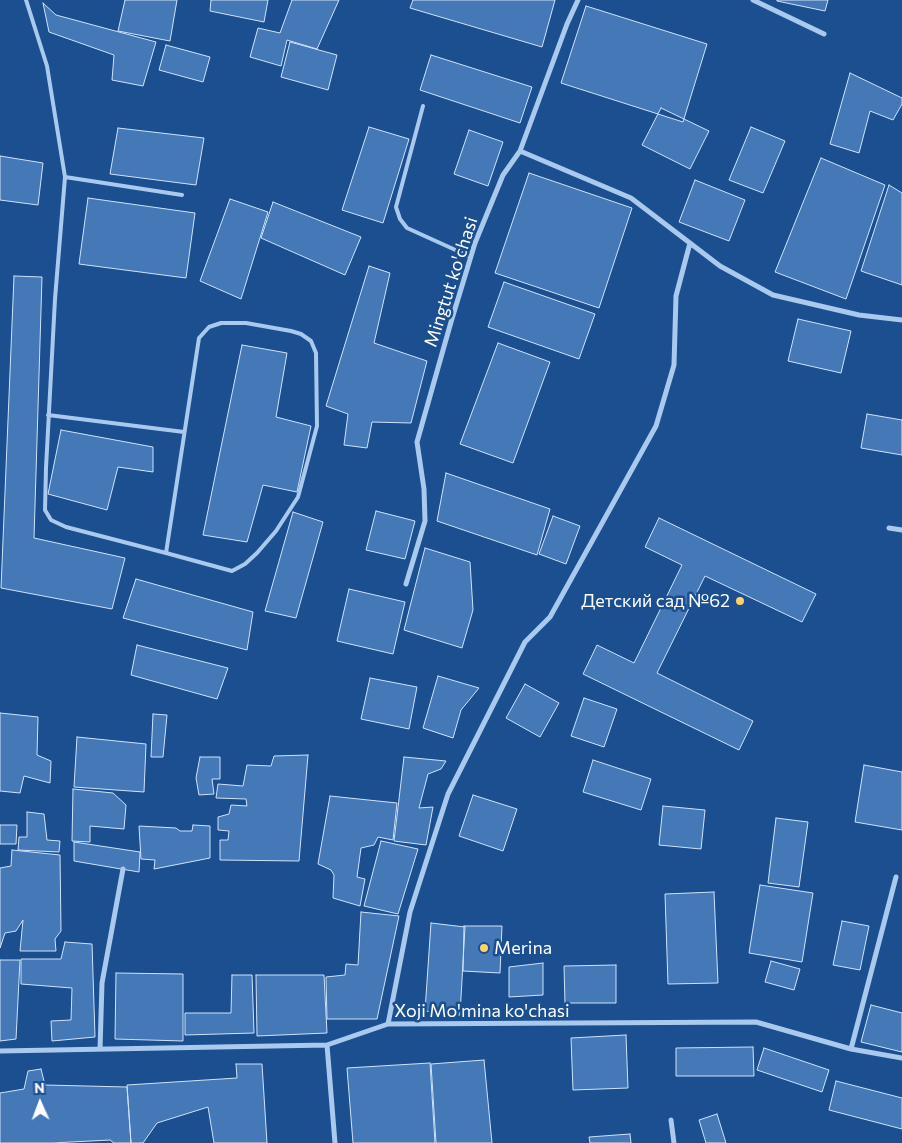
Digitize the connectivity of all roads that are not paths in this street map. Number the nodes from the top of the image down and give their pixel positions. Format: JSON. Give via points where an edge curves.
{"nodes":[{"id":1,"x":26,"y":0,"type":"edge"},
{"id":2,"x":578,"y":0,"type":"edge"},
{"id":3,"x":754,"y":0,"type":"edge"},
{"id":4,"x":824,"y":34,"type":"dead end"},
{"id":5,"x":423,"y":106,"type":"dead end"},
{"id":6,"x":520,"y":151,"type":"junction"},
{"id":7,"x":66,"y":177,"type":"junction"},
{"id":8,"x":182,"y":195,"type":"dead end"},
{"id":9,"x":690,"y":243,"type":"junction"},
{"id":10,"x":471,"y":257,"type":"junction"},
{"id":11,"x":902,"y":320,"type":"edge"},
{"id":12,"x":48,"y":415,"type":"junction"},
{"id":13,"x":184,"y":432,"type":"junction"},
{"id":14,"x":889,"y":528,"type":"dead end"},
{"id":15,"x":902,"y":530,"type":"edge"},
{"id":16,"x":166,"y":553,"type":"junction"},
{"id":17,"x":406,"y":584,"type":"dead end"},
{"id":18,"x":123,"y":869,"type":"dead end"},
{"id":19,"x":896,"y":877,"type":"dead end"},
{"id":20,"x":388,"y":1024,"type":"junction"},
{"id":21,"x":327,"y":1044,"type":"junction"},
{"id":22,"x":100,"y":1049,"type":"junction"},
{"id":23,"x":851,"y":1049,"type":"junction"},
{"id":24,"x":0,"y":1051,"type":"edge"},
{"id":25,"x":902,"y":1058,"type":"edge"},
{"id":26,"x":670,"y":1120,"type":"dead end"},
{"id":27,"x":335,"y":1143,"type":"edge"},
{"id":28,"x":674,"y":1143,"type":"edge"}],
"edges":[{"from":1,"to":7,"type":"lane","via":[[46,66]]},
{"from":2,"to":6,"type":"street","name":"Mingtut ko'chasi"},
{"from":3,"to":4,"type":"street"},
{"from":5,"to":10,"type":"lane","via":[[396,207],[400,220],[408,228]]},
{"from":6,"to":9,"type":"street","via":[[631,198]]},
{"from":6,"to":10,"type":"street","name":"Mingtut ko'chasi","via":[[503,175]]},
{"from":7,"to":8,"type":"lane"},
{"from":7,"to":12,"type":"lane"},
{"from":9,"to":11,"type":"street","via":[[720,266],[774,295],[859,315]]},
{"from":9,"to":20,"type":"street","via":[[676,296],[674,365],[656,426],[550,617],[525,642],[448,794],[410,912]]},
{"from":10,"to":17,"type":"street","name":"Mingtut ko'chasi","via":[[417,442],[425,521]]},
{"from":12,"to":13,"type":"lane"},
{"from":12,"to":16,"type":"lane","via":[[45,510],[51,520],[66,527]]},
{"from":13,"to":16,"type":"lane"},
{"from":13,"to":16,"type":"lane","via":[[199,338],[209,327],[221,322],[246,324],[291,331],[311,341],[316,354],[317,426],[298,498],[276,532],[251,559],[232,571]]},
{"from":14,"to":15,"type":"street"},
{"from":18,"to":22,"type":"street","via":[[102,984]]},
{"from":19,"to":23,"type":"street"},
{"from":20,"to":21,"type":"street","name":"Xoji Mo'mina ko'chasi"},
{"from":20,"to":23,"type":"street","name":"Xoji Mo'mina ko'chasi","via":[[756,1022]]},
{"from":21,"to":22,"type":"street","name":"Xoji Mo'mina ko'chasi"},
{"from":21,"to":27,"type":"street"},
{"from":22,"to":24,"type":"street","name":"Xoji Mo'mina ko'chasi"},
{"from":23,"to":25,"type":"street","name":"Xoji Mo'mina ko'chasi"},
{"from":26,"to":28,"type":"street"}]}
